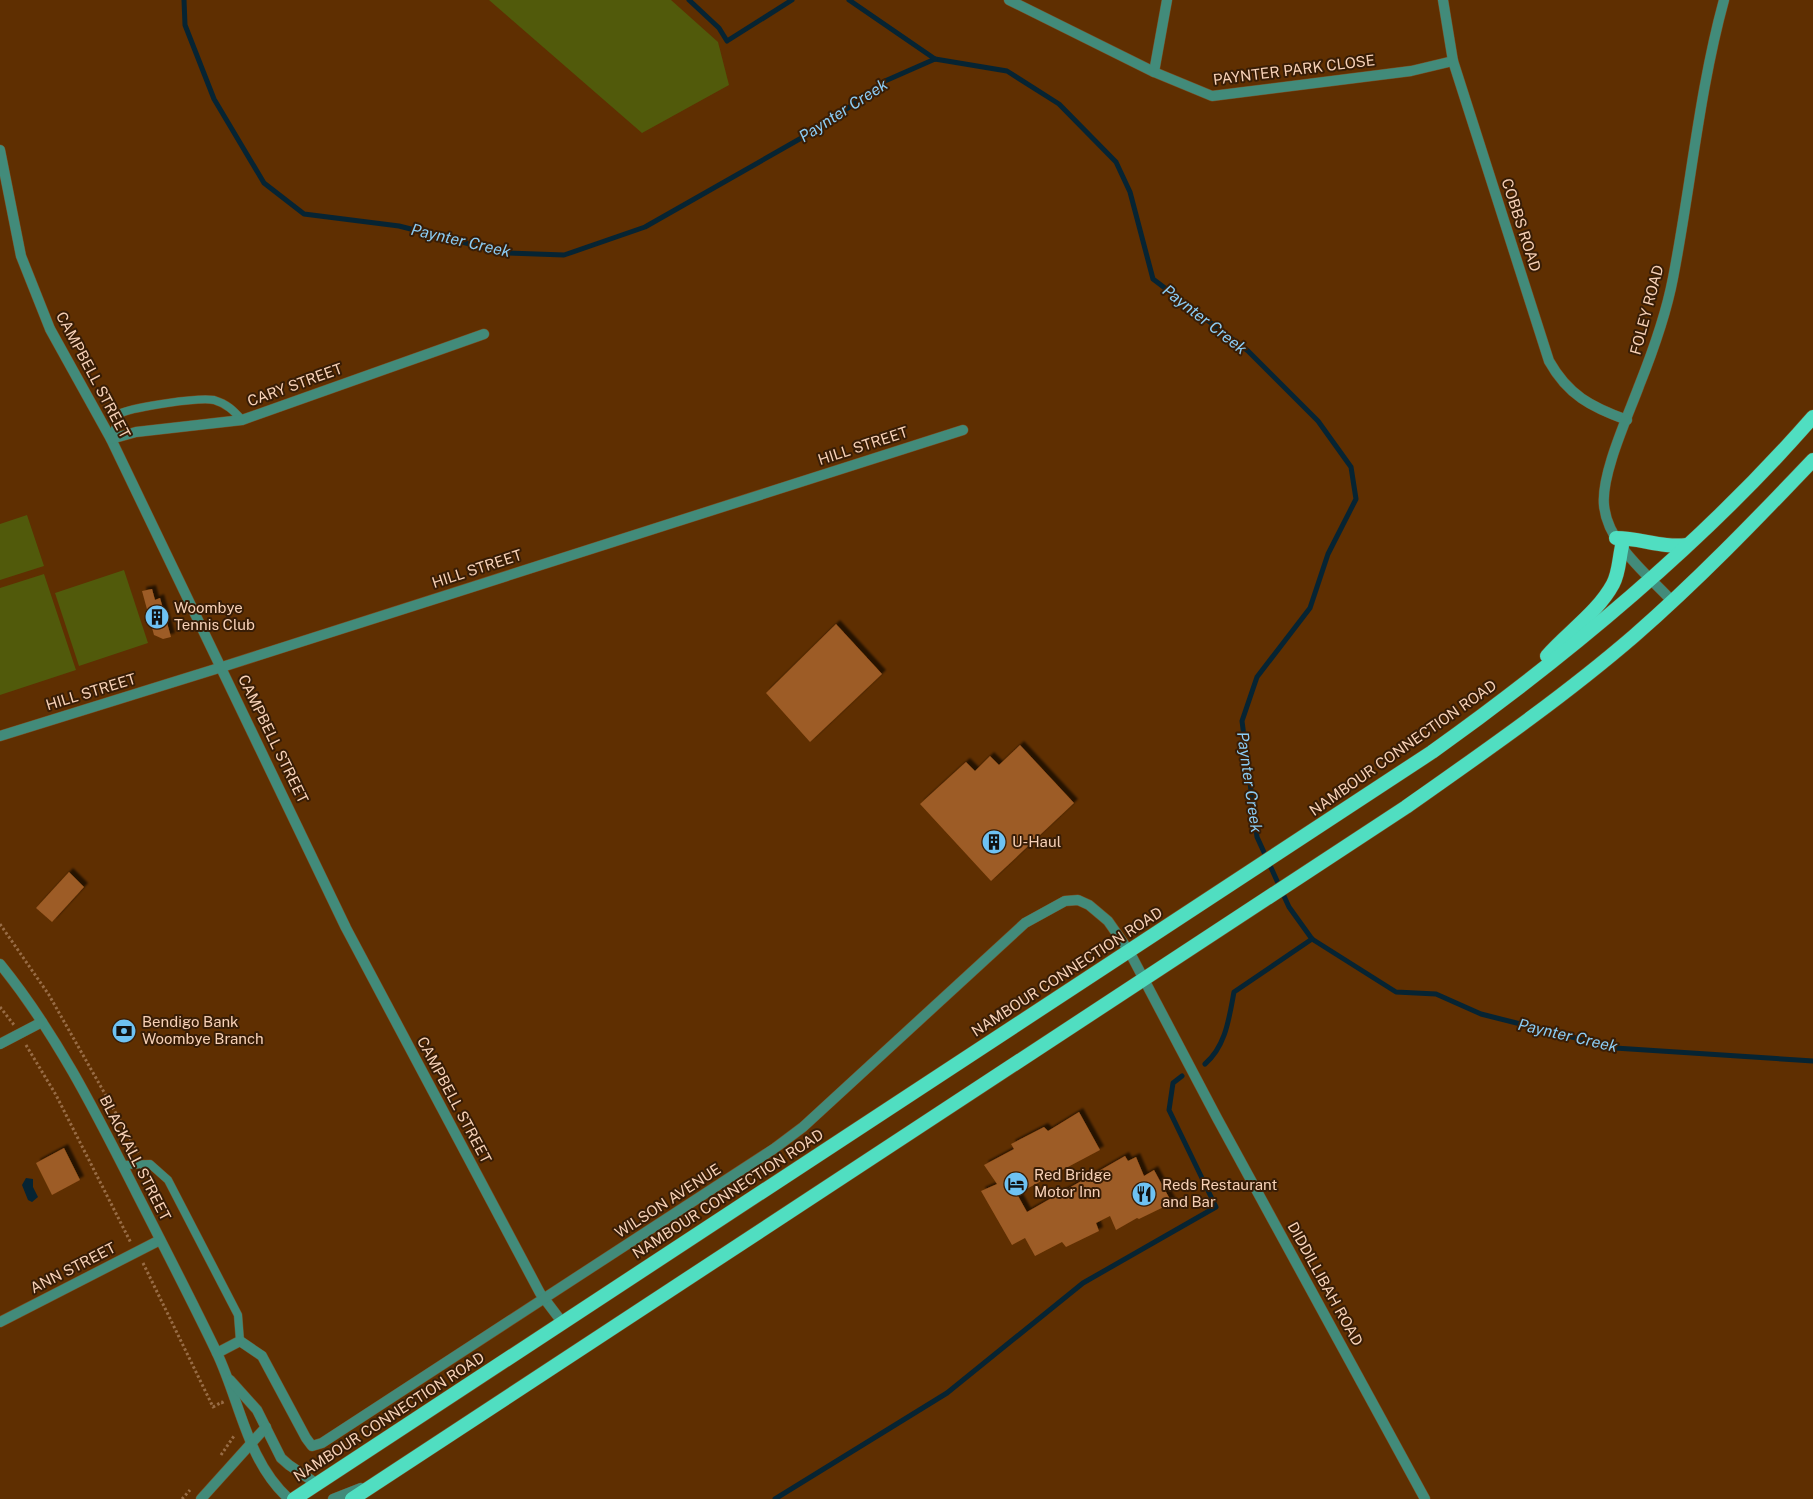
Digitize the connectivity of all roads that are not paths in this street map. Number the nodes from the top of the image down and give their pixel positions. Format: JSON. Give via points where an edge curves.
{"nodes":[{"id":1,"x":1009,"y":0,"type":"edge"},
{"id":2,"x":1167,"y":0,"type":"edge"},
{"id":3,"x":1443,"y":0,"type":"edge"},
{"id":4,"x":1724,"y":0,"type":"edge"},
{"id":5,"x":1453,"y":61,"type":"junction"},
{"id":6,"x":1154,"y":72,"type":"junction"},
{"id":7,"x":0,"y":150,"type":"edge"},
{"id":8,"x":484,"y":334,"type":"dead end"},
{"id":9,"x":1813,"y":417,"type":"edge"},
{"id":10,"x":242,"y":420,"type":"junction"},
{"id":11,"x":1627,"y":420,"type":"junction"},
{"id":12,"x":963,"y":430,"type":"dead end"},
{"id":13,"x":110,"y":439,"type":"junction"},
{"id":14,"x":1813,"y":460,"type":"edge"},
{"id":15,"x":1619,"y":542,"type":"junction"},
{"id":16,"x":1687,"y":545,"type":"junction"},
{"id":17,"x":1651,"y":578,"type":"junction"},
{"id":18,"x":1672,"y":601,"type":"junction"},
{"id":19,"x":222,"y":668,"type":"junction"},
{"id":20,"x":1524,"y":683,"type":"junction"},
{"id":21,"x":0,"y":736,"type":"edge"},
{"id":22,"x":1129,"y":951,"type":"junction"},
{"id":23,"x":0,"y":964,"type":"edge"},
{"id":24,"x":1144,"y":980,"type":"junction"},
{"id":25,"x":42,"y":1022,"type":"junction"},
{"id":26,"x":0,"y":1044,"type":"edge"},
{"id":27,"x":122,"y":1165,"type":"junction"},
{"id":28,"x":160,"y":1240,"type":"junction"},
{"id":29,"x":544,"y":1298,"type":"junction"},
{"id":30,"x":0,"y":1322,"type":"edge"},
{"id":31,"x":562,"y":1322,"type":"junction"},
{"id":32,"x":240,"y":1340,"type":"junction"},
{"id":33,"x":217,"y":1353,"type":"junction"},
{"id":34,"x":227,"y":1376,"type":"junction"},
{"id":35,"x":266,"y":1427,"type":"junction"},
{"id":36,"x":251,"y":1443,"type":"junction"},
{"id":37,"x":378,"y":1481,"type":"junction"},
{"id":38,"x":317,"y":1484,"type":"junction"},
{"id":39,"x":201,"y":1499,"type":"edge"},
{"id":40,"x":289,"y":1499,"type":"edge"},
{"id":41,"x":294,"y":1499,"type":"edge"},
{"id":42,"x":333,"y":1499,"type":"edge"},
{"id":43,"x":352,"y":1499,"type":"edge"},
{"id":44,"x":1425,"y":1499,"type":"edge"}],
"edges":[{"from":1,"to":6,"type":"street","name":"PAYNTER PARK CLOSE"},
{"from":2,"to":6,"type":"street"},
{"from":3,"to":5,"type":"street","name":"COBBS ROAD"},
{"from":4,"to":11,"type":"street","name":"FOLEY ROAD","via":[[1713,40],[1673,280],[1652,353]]},
{"from":5,"to":6,"type":"street","name":"PAYNTER PARK CLOSE","via":[[1412,71],[1212,96]]},
{"from":5,"to":11,"type":"street","name":"COBBS ROAD","via":[[1548,360],[1556,374],[1580,399]]},
{"from":7,"to":13,"type":"street","name":"CAMPBELL STREET","via":[[21,256],[50,329]]},
{"from":8,"to":10,"type":"street","name":"CARY STREET"},
{"from":9,"to":16,"type":"highway","name":"NAMBOUR CONNECTION ROAD","via":[[1740,495]]},
{"from":10,"to":13,"type":"street","name":"CARY STREET","via":[[136,432]]},
{"from":10,"to":13,"type":"lane","via":[[230,407],[212,400],[138,406],[120,413]]},
{"from":11,"to":15,"type":"street","name":"FOLEY ROAD","via":[[1604,492],[1606,518]]},
{"from":12,"to":19,"type":"street","name":"HILL STREET"},
{"from":13,"to":19,"type":"street","name":"CAMPBELL STREET"},
{"from":14,"to":18,"type":"highway"},
{"from":15,"to":16,"type":"highway","via":[[1638,538],[1659,546]]},
{"from":15,"to":17,"type":"street","name":"FOLEY ROAD"},
{"from":15,"to":20,"type":"highway","via":[[1613,584],[1598,607],[1564,636]]},
{"from":16,"to":17,"type":"highway","name":"NAMBOUR CONNECTION ROAD"},
{"from":17,"to":18,"type":"street","name":"FOLEY ROAD"},
{"from":17,"to":20,"type":"highway","name":"NAMBOUR CONNECTION ROAD"},
{"from":18,"to":24,"type":"highway","via":[[1518,728],[1406,807]]},
{"from":19,"to":21,"type":"street","name":"HILL STREET"},
{"from":19,"to":29,"type":"street","name":"CAMPBELL STREET","via":[[346,928]]},
{"from":20,"to":22,"type":"highway","name":"NAMBOUR CONNECTION ROAD","via":[[1432,752]]},
{"from":22,"to":24,"type":"street","name":"DIDDILLIBAH ROAD"},
{"from":22,"to":29,"type":"street","name":"WILSON AVENUE","via":[[1108,921],[1078,900],[1065,901],[1041,913],[1010,934],[803,1127]]},
{"from":22,"to":31,"type":"highway","name":"NAMBOUR CONNECTION ROAD"},
{"from":23,"to":25,"type":"street","name":"BLACKALL STREET"},
{"from":24,"to":37,"type":"highway"},
{"from":24,"to":44,"type":"street","name":"DIDDILLIBAH ROAD"},
{"from":25,"to":26,"type":"street"},
{"from":25,"to":27,"type":"street","name":"BLACKALL STREET","via":[[82,1087]]},
{"from":27,"to":28,"type":"street","name":"BLACKALL STREET"},
{"from":27,"to":32,"type":"lane","via":[[150,1164],[168,1180],[238,1315]]},
{"from":28,"to":30,"type":"street","name":"ANN STREET"},
{"from":28,"to":33,"type":"street","name":"BLACKALL STREET"},
{"from":29,"to":31,"type":"street","name":"CAMPBELL STREET"},
{"from":29,"to":32,"type":"street","name":"WILSON AVENUE","via":[[322,1443],[312,1446],[262,1356]]},
{"from":31,"to":38,"type":"highway","name":"NAMBOUR CONNECTION ROAD"},
{"from":32,"to":33,"type":"street"},
{"from":33,"to":34,"type":"street","name":"BLACKALL STREET"},
{"from":34,"to":35,"type":"street","name":"BLACKALL STREET","via":[[257,1410]]},
{"from":34,"to":36,"type":"street","name":"BLACKALL STREET"},
{"from":35,"to":36,"type":"street"},
{"from":35,"to":38,"type":"street","name":"BLACKALL STREET","via":[[281,1458]]},
{"from":36,"to":39,"type":"street"},
{"from":36,"to":40,"type":"street","name":"BLACKALL STREET","via":[[277,1488]]},
{"from":37,"to":42,"type":"street"},
{"from":37,"to":43,"type":"highway"},
{"from":38,"to":41,"type":"highway","name":"NAMBOUR CONNECTION ROAD"}]}
